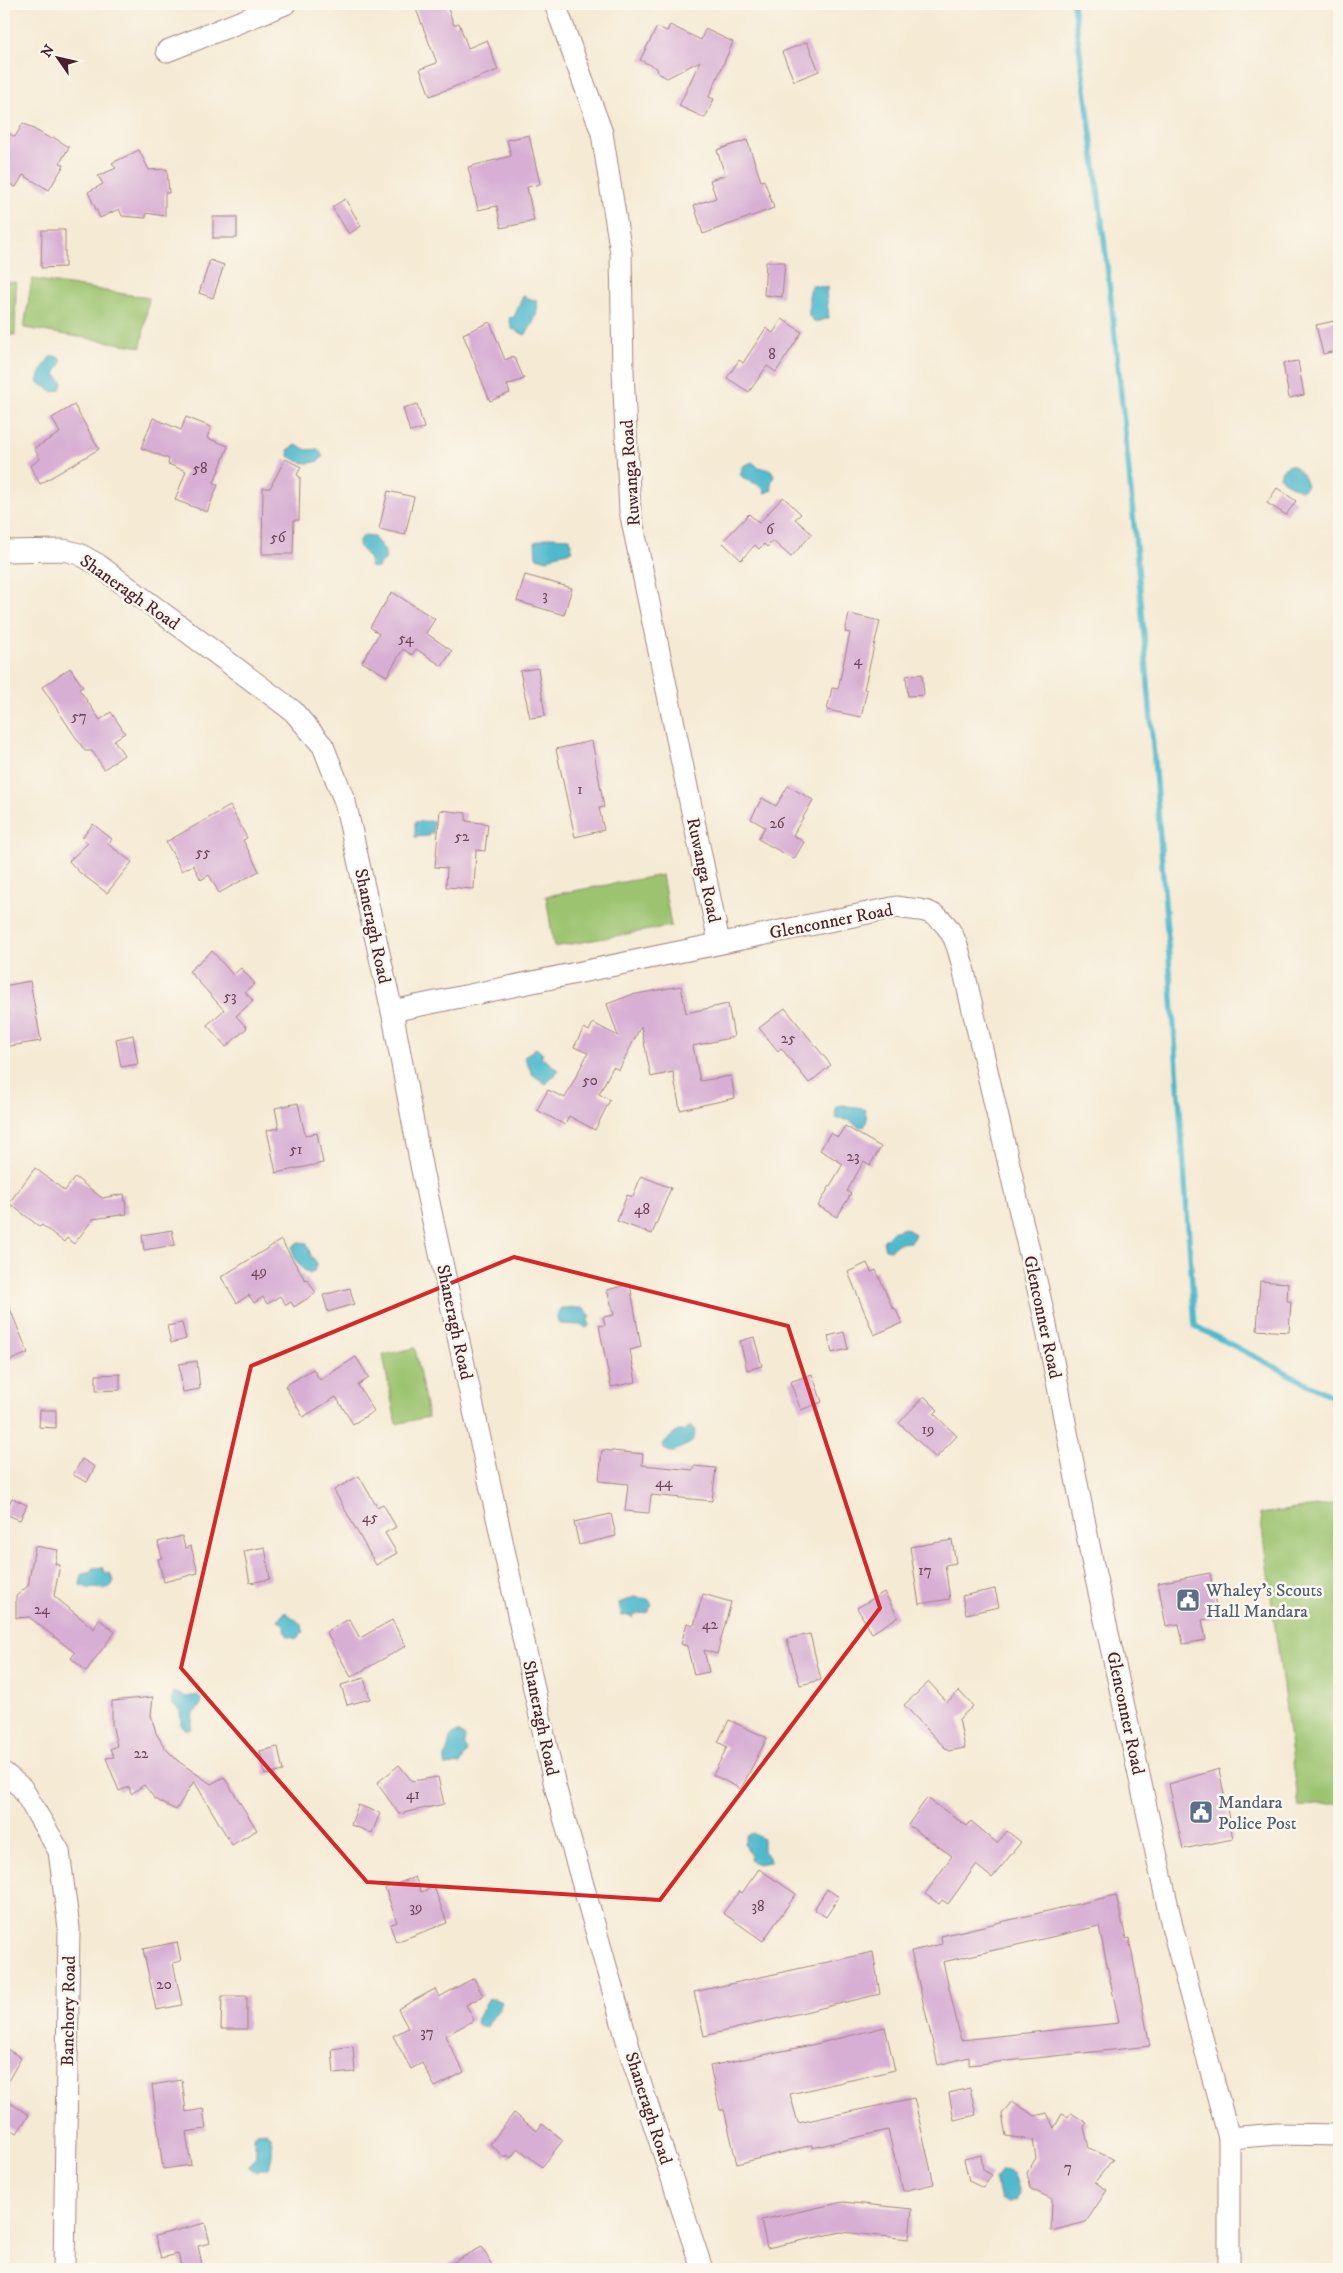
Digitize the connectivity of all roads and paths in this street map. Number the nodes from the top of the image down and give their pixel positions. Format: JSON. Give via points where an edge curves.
{"nodes":[{"id":1,"x":285,"y":4,"type":"edge"},
{"id":2,"x":555,"y":4,"type":"edge"},
{"id":3,"x":167,"y":51,"type":"dead end"},
{"id":4,"x":4,"y":551,"type":"edge"},
{"id":5,"x":719,"y":942,"type":"junction"},
{"id":6,"x":392,"y":1011,"type":"junction"},
{"id":7,"x":4,"y":1773,"type":"edge"},
{"id":8,"x":1339,"y":2136,"type":"edge"},
{"id":9,"x":1229,"y":2138,"type":"junction"},
{"id":10,"x":64,"y":2269,"type":"edge"},
{"id":11,"x":702,"y":2269,"type":"edge"},
{"id":12,"x":1229,"y":2269,"type":"edge"}],
"edges":[{"from":1,"to":3,"type":"street"},
{"from":2,"to":5,"type":"street","name":"Ruwanga Road","via":[[602,133],[621,253],[630,511]]},
{"from":4,"to":6,"type":"street","name":"Shaneragh Road","via":[[64,550],[97,564],[293,711],[323,746],[345,802]]},
{"from":5,"to":6,"type":"street","name":"Glenconner Road"},
{"from":5,"to":9,"type":"street","name":"Glenconner Road","via":[[897,907],[929,912],[948,927],[958,947],[1044,1315],[1093,1565],[1174,1930]]},
{"from":6,"to":11,"type":"street","name":"Shaneragh Road","via":[[422,1170],[555,1786],[632,2058]]},
{"from":7,"to":10,"type":"street","name":"Banchory Road","via":[[22,1788],[59,1851],[69,1928]]},
{"from":8,"to":9,"type":"street","via":[[1277,2134]]},
{"from":9,"to":12,"type":"street","name":"Glenconner Road"}]}
